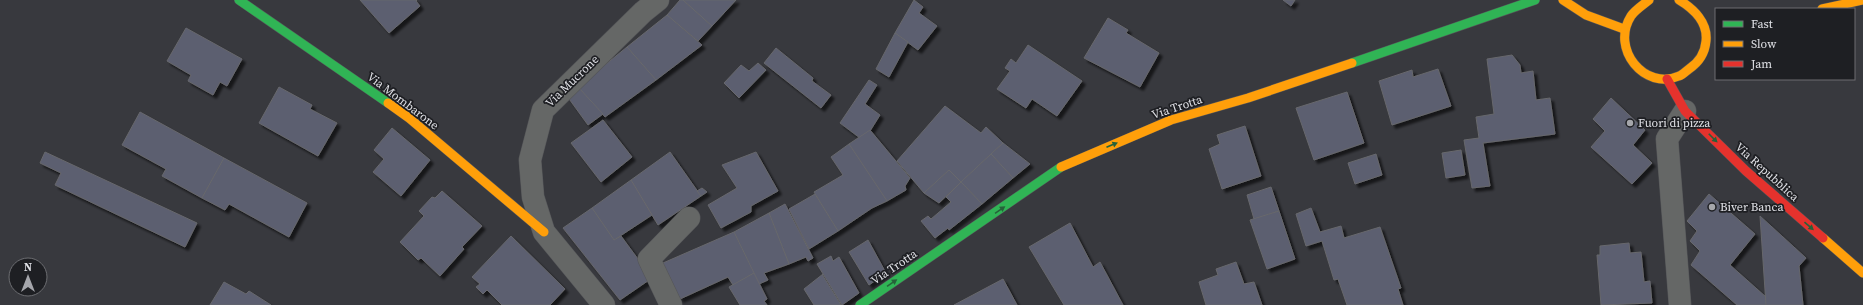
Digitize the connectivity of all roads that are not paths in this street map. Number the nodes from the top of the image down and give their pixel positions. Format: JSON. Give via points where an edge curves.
{"nodes":[{"id":1,"x":239,"y":0,"type":"edge"},
{"id":2,"x":1535,"y":0,"type":"edge"},
{"id":3,"x":1563,"y":0,"type":"edge"},
{"id":4,"x":1649,"y":0,"type":"edge"},
{"id":5,"x":1679,"y":0,"type":"edge"},
{"id":6,"x":1863,"y":0,"type":"edge"},
{"id":7,"x":644,"y":4,"type":"edge"},
{"id":8,"x":1827,"y":8,"type":"edge"},
{"id":9,"x":1715,"y":25,"type":"edge"},
{"id":10,"x":1704,"y":26,"type":"junction"},
{"id":11,"x":1624,"y":29,"type":"junction"},
{"id":12,"x":1667,"y":79,"type":"junction"},
{"id":13,"x":1686,"y":111,"type":"junction"},
{"id":14,"x":689,"y":218,"type":"dead end"},
{"id":15,"x":544,"y":232,"type":"junction"},
{"id":16,"x":1863,"y":273,"type":"edge"},
{"id":17,"x":604,"y":305,"type":"edge"},
{"id":18,"x":671,"y":305,"type":"edge"},
{"id":19,"x":860,"y":305,"type":"edge"},
{"id":20,"x":1680,"y":305,"type":"edge"}],
"edges":[{"from":1,"to":15,"type":"street","name":"Via Mombarone","via":[[409,118]]},
{"from":19,"to":2,"type":"street","name":"Via Trotta","one_way":true,"via":[[1066,164],[1171,120],[1248,98]]},
{"from":3,"to":11,"type":"street","via":[[1586,14]]},
{"from":4,"to":11,"type":"street","via":[[1629,17]]},
{"from":5,"to":10,"type":"street","via":[[1688,4],[1698,14]]},
{"from":6,"to":8,"type":"street"},
{"from":7,"to":15,"type":"street","name":"Via Mucrone","via":[[543,110],[530,160],[533,197]]},
{"from":9,"to":10,"type":"street"},
{"from":10,"to":12,"type":"street","via":[[1704,50],[1698,61],[1690,70]]},
{"from":11,"to":12,"type":"street","via":[[1623,42],[1633,65],[1655,78]]},
{"from":12,"to":13,"type":"street","name":"Via Repubblica"},
{"from":13,"to":16,"type":"street","name":"Via Repubblica","one_way":true,"via":[[1746,171]]},
{"from":13,"to":20,"type":"street","via":[[1667,139]]},
{"from":14,"to":18,"type":"street","via":[[649,259]]},
{"from":15,"to":17,"type":"street","name":"Via Mucrone"}]}
